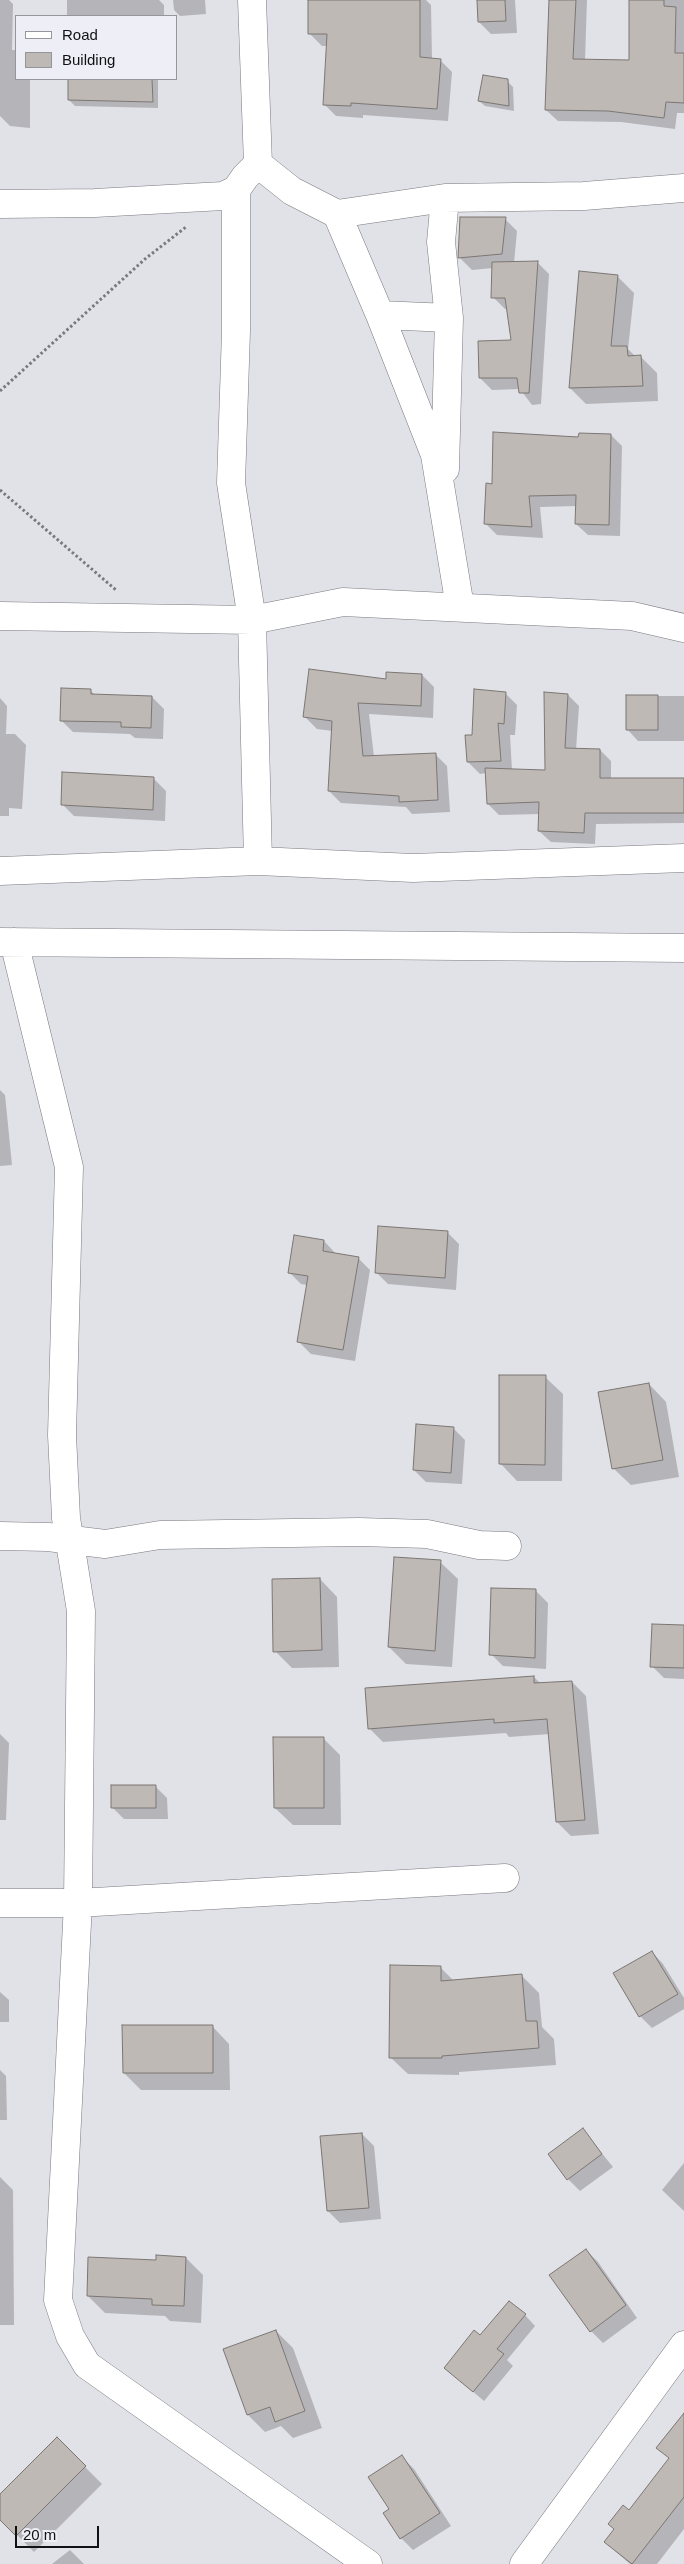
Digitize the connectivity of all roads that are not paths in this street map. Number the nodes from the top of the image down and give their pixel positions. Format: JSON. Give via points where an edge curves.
{"nodes":[{"id":1,"x":252,"y":0,"type":"edge"},
{"id":2,"x":258,"y":164,"type":"junction"},
{"id":3,"x":684,"y":188,"type":"edge"},
{"id":4,"x":229,"y":193,"type":"junction"},
{"id":5,"x":445,"y":198,"type":"junction"},
{"id":6,"x":0,"y":204,"type":"edge"},
{"id":7,"x":336,"y":214,"type":"junction"},
{"id":8,"x":380,"y":315,"type":"junction"},
{"id":9,"x":449,"y":318,"type":"junction"},
{"id":10,"x":443,"y":505,"type":"junction"},
{"id":11,"x":460,"y":607,"type":"junction"},
{"id":12,"x":0,"y":616,"type":"edge"},
{"id":13,"x":252,"y":620,"type":"junction"},
{"id":14,"x":684,"y":628,"type":"edge"},
{"id":15,"x":684,"y":858,"type":"edge"},
{"id":16,"x":258,"y":861,"type":"junction"},
{"id":17,"x":0,"y":871,"type":"edge"},
{"id":18,"x":7,"y":942,"type":"edge"},
{"id":19,"x":684,"y":948,"type":"edge"},
{"id":20,"x":0,"y":1536,"type":"edge"},
{"id":21,"x":69,"y":1540,"type":"junction"},
{"id":22,"x":507,"y":1546,"type":"dead end"},
{"id":23,"x":505,"y":1878,"type":"dead end"},
{"id":24,"x":0,"y":1903,"type":"edge"},
{"id":25,"x":78,"y":1903,"type":"junction"},
{"id":26,"x":684,"y":2345,"type":"edge"},
{"id":27,"x":368,"y":2564,"type":"edge"},
{"id":28,"x":524,"y":2564,"type":"edge"}],
"edges":[{"from":1,"to":2,"type":"street"},
{"from":2,"to":4,"type":"street"},
{"from":2,"to":7,"type":"street","via":[[292,191]]},
{"from":3,"to":5,"type":"street","via":[[584,196]]},
{"from":4,"to":6,"type":"street","via":[[95,203]]},
{"from":4,"to":13,"type":"street","via":[[236,331],[231,483]]},
{"from":5,"to":7,"type":"street"},
{"from":5,"to":9,"type":"street","via":[[441,242]]},
{"from":7,"to":8,"type":"street"},
{"from":8,"to":9,"type":"street"},
{"from":8,"to":10,"type":"street","via":[[435,455]]},
{"from":9,"to":10,"type":"street"},
{"from":10,"to":11,"type":"street"},
{"from":11,"to":13,"type":"street","via":[[343,602]]},
{"from":11,"to":14,"type":"street","via":[[632,616]]},
{"from":12,"to":13,"type":"street"},
{"from":13,"to":16,"type":"street"},
{"from":15,"to":16,"type":"street","via":[[413,868]]},
{"from":16,"to":17,"type":"street"},
{"from":18,"to":19,"type":"street"},
{"from":18,"to":21,"type":"street","via":[[69,1166],[62,1435]]},
{"from":20,"to":21,"type":"street"},
{"from":21,"to":22,"type":"street","via":[[105,1544],[160,1535],[359,1532],[427,1534]]},
{"from":21,"to":25,"type":"street","via":[[81,1611]]},
{"from":23,"to":25,"type":"street"},
{"from":24,"to":25,"type":"street"},
{"from":25,"to":27,"type":"street","via":[[58,2300],[70,2336],[87,2365]]},
{"from":26,"to":28,"type":"street"}]}
